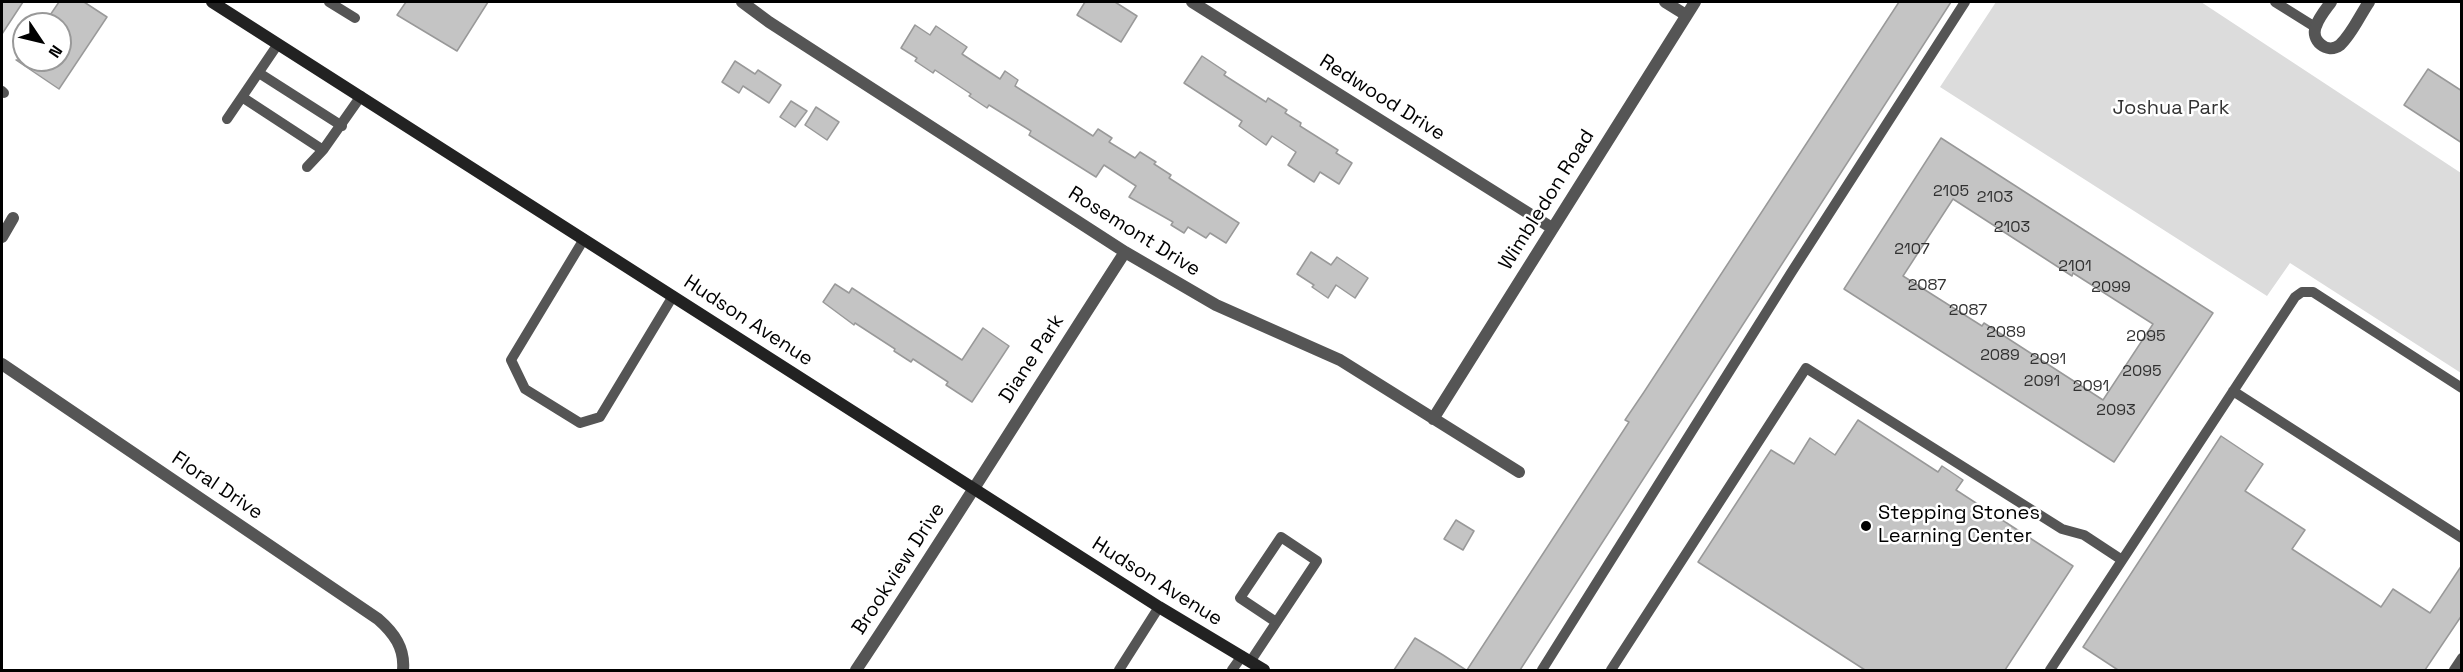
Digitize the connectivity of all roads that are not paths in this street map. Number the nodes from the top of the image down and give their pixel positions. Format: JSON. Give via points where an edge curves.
{"nodes":[{"id":1,"x":212,"y":2,"type":"edge"},
{"id":2,"x":329,"y":2,"type":"edge"},
{"id":3,"x":742,"y":2,"type":"edge"},
{"id":4,"x":1192,"y":2,"type":"edge"},
{"id":5,"x":1665,"y":2,"type":"edge"},
{"id":6,"x":1695,"y":2,"type":"edge"},
{"id":7,"x":1965,"y":2,"type":"edge"},
{"id":8,"x":2275,"y":2,"type":"edge"},
{"id":9,"x":2331,"y":2,"type":"edge"},
{"id":10,"x":2369,"y":2,"type":"edge"},
{"id":11,"x":1686,"y":15,"type":"junction"},
{"id":12,"x":356,"y":18,"type":"dead end"},
{"id":13,"x":2315,"y":27,"type":"junction"},
{"id":14,"x":278,"y":44,"type":"junction"},
{"id":15,"x":259,"y":73,"type":"junction"},
{"id":16,"x":361,"y":96,"type":"junction"},
{"id":17,"x":242,"y":97,"type":"junction"},
{"id":18,"x":227,"y":119,"type":"dead end"},
{"id":19,"x":342,"y":126,"type":"junction"},
{"id":20,"x":323,"y":150,"type":"junction"},
{"id":21,"x":307,"y":167,"type":"dead end"},
{"id":22,"x":14,"y":218,"type":"dead end"},
{"id":23,"x":1552,"y":228,"type":"junction"},
{"id":24,"x":2,"y":237,"type":"edge"},
{"id":25,"x":584,"y":239,"type":"junction"},
{"id":26,"x":1125,"y":252,"type":"junction"},
{"id":27,"x":673,"y":296,"type":"junction"},
{"id":28,"x":2,"y":364,"type":"edge"},
{"id":29,"x":2462,"y":388,"type":"edge"},
{"id":30,"x":2233,"y":391,"type":"junction"},
{"id":31,"x":1433,"y":419,"type":"junction"},
{"id":32,"x":1519,"y":472,"type":"dead end"},
{"id":33,"x":974,"y":489,"type":"junction"},
{"id":34,"x":2462,"y":538,"type":"edge"},
{"id":35,"x":2122,"y":560,"type":"junction"},
{"id":36,"x":1159,"y":607,"type":"junction"},
{"id":37,"x":1276,"y":622,"type":"junction"},
{"id":38,"x":2462,"y":658,"type":"edge"},
{"id":39,"x":1246,"y":659,"type":"junction"},
{"id":40,"x":403,"y":670,"type":"edge"},
{"id":41,"x":856,"y":670,"type":"edge"},
{"id":42,"x":1119,"y":670,"type":"edge"},
{"id":43,"x":1232,"y":670,"type":"edge"},
{"id":44,"x":1263,"y":670,"type":"edge"},
{"id":45,"x":1542,"y":670,"type":"edge"},
{"id":46,"x":1611,"y":670,"type":"edge"},
{"id":47,"x":2050,"y":670,"type":"edge"},
{"id":48,"x":2454,"y":670,"type":"edge"}],
"edges":[{"from":1,"to":14,"type":"main road","name":"Hudson Avenue"},
{"from":2,"to":12,"type":"lane"},
{"from":3,"to":26,"type":"street","name":"Rosemont Drive"},
{"from":4,"to":23,"type":"street","name":"Redwood Drive"},
{"from":5,"to":11,"type":"street"},
{"from":6,"to":11,"type":"street","name":"Wimbledon Road"},
{"from":7,"to":45,"type":"lane"},
{"from":8,"to":13,"type":"lane"},
{"from":9,"to":13,"type":"street"},
{"from":10,"to":13,"type":"street","via":[[2337,47],[2328,49],[2320,45]]},
{"from":11,"to":23,"type":"street","name":"Wimbledon Road"},
{"from":14,"to":15,"type":"lane"},
{"from":14,"to":16,"type":"main road","name":"Hudson Avenue"},
{"from":15,"to":17,"type":"lane"},
{"from":15,"to":19,"type":"lane"},
{"from":16,"to":19,"type":"lane"},
{"from":16,"to":25,"type":"main road","name":"Hudson Avenue"},
{"from":17,"to":18,"type":"lane"},
{"from":17,"to":20,"type":"lane"},
{"from":19,"to":20,"type":"lane"},
{"from":20,"to":21,"type":"lane"},
{"from":22,"to":24,"type":"street"},
{"from":23,"to":31,"type":"street","name":"Wimbledon Road"},
{"from":25,"to":27,"type":"main road","name":"Hudson Avenue"},
{"from":25,"to":27,"type":"lane","via":[[511,360],[525,389],[580,423],[600,417]]},
{"from":26,"to":31,"type":"street","name":"Rosemont Drive","via":[[1216,305],[1340,360]]},
{"from":26,"to":33,"type":"street","name":"Diane Park"},
{"from":27,"to":33,"type":"main road","name":"Hudson Avenue"},
{"from":28,"to":40,"type":"street","name":"Floral Drive","via":[[362,607],[392,632],[402,650]]},
{"from":29,"to":30,"type":"lane","via":[[2313,292],[2302,292]]},
{"from":30,"to":34,"type":"lane"},
{"from":30,"to":35,"type":"lane"},
{"from":31,"to":32,"type":"street","name":"Rosemont Drive"},
{"from":33,"to":36,"type":"main road","name":"Hudson Avenue"},
{"from":33,"to":41,"type":"street","name":"Brookview Drive"},
{"from":35,"to":46,"type":"lane","via":[[2084,535],[2062,529],[1806,368]]},
{"from":35,"to":47,"type":"lane"},
{"from":36,"to":39,"type":"main road","name":"Hudson Avenue"},
{"from":36,"to":42,"type":"lane"},
{"from":37,"to":37,"type":"lane","via":[[1317,561],[1281,537],[1240,598]]},
{"from":37,"to":39,"type":"lane"},
{"from":38,"to":48,"type":"lane"},
{"from":39,"to":43,"type":"lane"},
{"from":39,"to":44,"type":"main road","name":"Hudson Avenue"}]}
